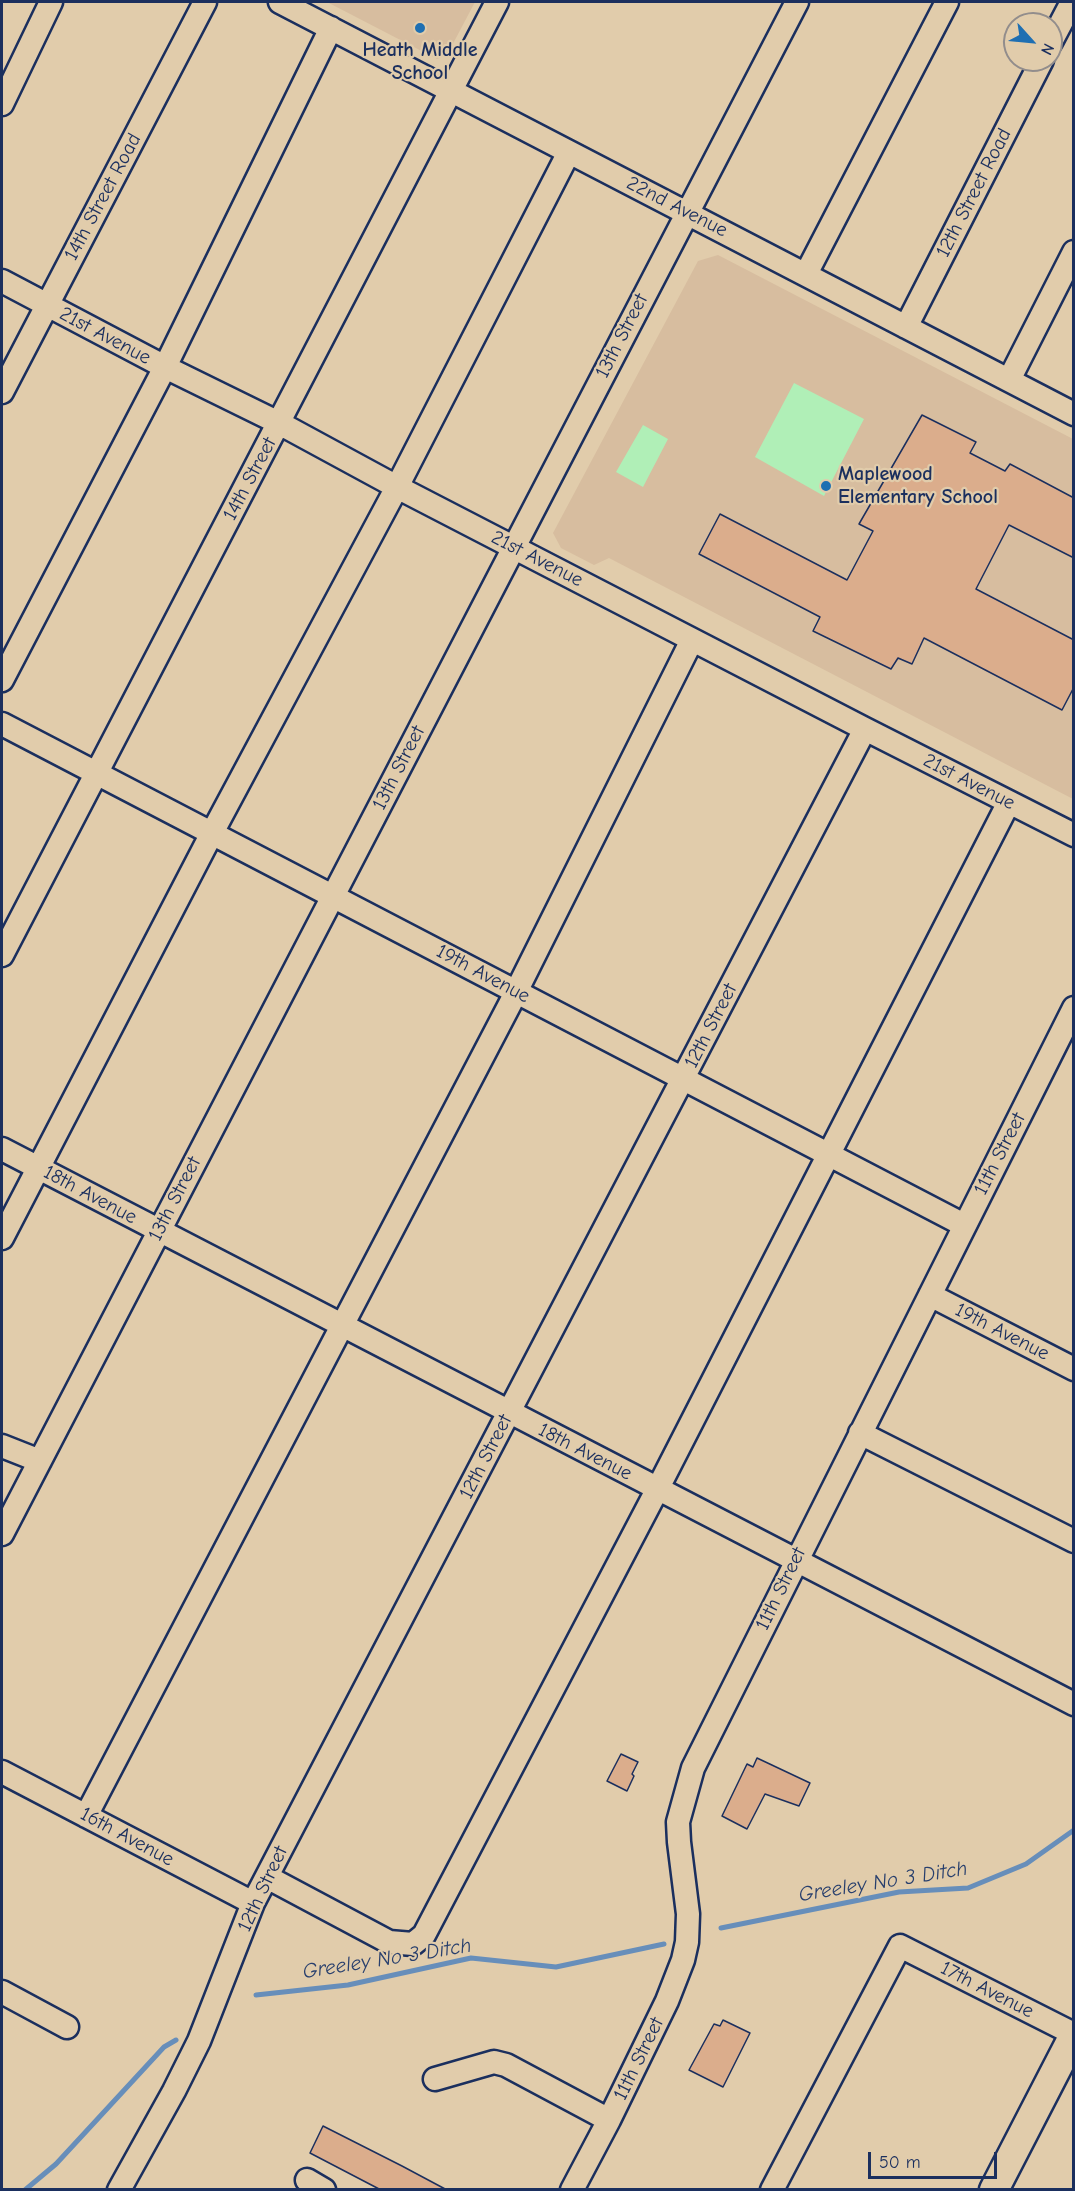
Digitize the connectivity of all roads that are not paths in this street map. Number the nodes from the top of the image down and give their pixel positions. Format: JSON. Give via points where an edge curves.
{"nodes":[{"id":1,"x":51,"y":2,"type":"edge"},
{"id":2,"x":205,"y":2,"type":"edge"},
{"id":3,"x":280,"y":2,"type":"edge"},
{"id":4,"x":497,"y":2,"type":"edge"},
{"id":5,"x":797,"y":2,"type":"edge"},
{"id":6,"x":947,"y":2,"type":"edge"},
{"id":7,"x":1071,"y":2,"type":"edge"},
{"id":8,"x":1063,"y":18,"type":"edge"},
{"id":9,"x":331,"y":28,"type":"junction"},
{"id":10,"x":1036,"y":72,"type":"edge"},
{"id":11,"x":452,"y":91,"type":"junction"},
{"id":12,"x":2,"y":104,"type":"edge"},
{"id":13,"x":569,"y":152,"type":"junction"},
{"id":14,"x":687,"y":212,"type":"junction"},
{"id":15,"x":1074,"y":252,"type":"edge"},
{"id":16,"x":806,"y":274,"type":"junction"},
{"id":17,"x":2,"y":281,"type":"edge"},
{"id":18,"x":47,"y":305,"type":"junction"},
{"id":19,"x":906,"y":327,"type":"junction"},
{"id":20,"x":165,"y":368,"type":"junction"},
{"id":21,"x":1009,"y":380,"type":"junction"},
{"id":22,"x":2,"y":392,"type":"edge"},
{"id":23,"x":1074,"y":414,"type":"edge"},
{"id":24,"x":279,"y":423,"type":"junction"},
{"id":25,"x":397,"y":487,"type":"junction"},
{"id":26,"x":513,"y":547,"type":"junction"},
{"id":27,"x":692,"y":640,"type":"junction"},
{"id":28,"x":2,"y":680,"type":"edge"},
{"id":29,"x":2,"y":724,"type":"edge"},
{"id":30,"x":865,"y":729,"type":"junction"},
{"id":31,"x":96,"y":773,"type":"junction"},
{"id":32,"x":1009,"y":802,"type":"junction"},
{"id":33,"x":212,"y":833,"type":"junction"},
{"id":34,"x":1074,"y":835,"type":"edge"},
{"id":35,"x":333,"y":896,"type":"junction"},
{"id":36,"x":2,"y":955,"type":"edge"},
{"id":37,"x":516,"y":992,"type":"junction"},
{"id":38,"x":1074,"y":1008,"type":"edge"},
{"id":39,"x":684,"y":1079,"type":"junction"},
{"id":40,"x":2,"y":1149,"type":"edge"},
{"id":41,"x":830,"y":1155,"type":"junction"},
{"id":42,"x":39,"y":1168,"type":"junction"},
{"id":43,"x":964,"y":1225,"type":"junction"},
{"id":44,"x":159,"y":1231,"type":"junction"},
{"id":45,"x":2,"y":1238,"type":"edge"},
{"id":46,"x":930,"y":1295,"type":"junction"},
{"id":47,"x":342,"y":1326,"type":"junction"},
{"id":48,"x":1074,"y":1369,"type":"edge"},
{"id":49,"x":509,"y":1412,"type":"junction"},
{"id":50,"x":860,"y":1432,"type":"junction"},
{"id":51,"x":2,"y":1446,"type":"edge"},
{"id":52,"x":40,"y":1461,"type":"junction"},
{"id":53,"x":657,"y":1490,"type":"junction"},
{"id":54,"x":2,"y":1534,"type":"edge"},
{"id":55,"x":1074,"y":1541,"type":"edge"},
{"id":56,"x":795,"y":1561,"type":"junction"},
{"id":57,"x":1074,"y":1704,"type":"edge"},
{"id":58,"x":2,"y":1772,"type":"edge"},
{"id":59,"x":87,"y":1816,"type":"junction"},
{"id":60,"x":267,"y":1877,"type":"junction"},
{"id":61,"x":253,"y":1903,"type":"junction"},
{"id":62,"x":2,"y":1992,"type":"edge"},
{"id":63,"x":67,"y":2027,"type":"dead end"},
{"id":64,"x":1074,"y":2035,"type":"edge"},
{"id":65,"x":435,"y":2079,"type":"dead end"},
{"id":66,"x":609,"y":2120,"type":"junction"},
{"id":67,"x":119,"y":2190,"type":"edge"},
{"id":68,"x":572,"y":2190,"type":"edge"},
{"id":69,"x":772,"y":2190,"type":"edge"},
{"id":70,"x":994,"y":2190,"type":"edge"}],
"edges":[{"from":1,"to":12,"type":"street"},
{"from":2,"to":18,"type":"street","name":"14th Street Road"},
{"from":3,"to":9,"type":"street","name":"22nd Avenue"},
{"from":4,"to":11,"type":"street","name":"14th Street"},
{"from":5,"to":14,"type":"street","name":"13th Street"},
{"from":6,"to":16,"type":"street"},
{"from":7,"to":8,"type":"street"},
{"from":9,"to":11,"type":"street","name":"22nd Avenue"},
{"from":9,"to":20,"type":"street"},
{"from":10,"to":19,"type":"street","name":"12th Street Road"},
{"from":11,"to":13,"type":"street","name":"22nd Avenue"},
{"from":11,"to":24,"type":"street","name":"14th Street"},
{"from":13,"to":14,"type":"street","name":"22nd Avenue"},
{"from":13,"to":25,"type":"street"},
{"from":14,"to":16,"type":"street","name":"22nd Avenue"},
{"from":14,"to":26,"type":"street","name":"13th Street"},
{"from":15,"to":21,"type":"street"},
{"from":16,"to":19,"type":"street","name":"22nd Avenue"},
{"from":17,"to":18,"type":"street","name":"21st Avenue"},
{"from":18,"to":20,"type":"street","name":"21st Avenue"},
{"from":18,"to":22,"type":"street","name":"14th Street Road"},
{"from":19,"to":21,"type":"street","name":"22nd Avenue"},
{"from":20,"to":24,"type":"street","name":"21st Avenue"},
{"from":20,"to":28,"type":"street"},
{"from":21,"to":23,"type":"street","name":"22nd Avenue"},
{"from":24,"to":25,"type":"street","name":"21st Avenue"},
{"from":24,"to":31,"type":"street","name":"14th Street"},
{"from":25,"to":26,"type":"street","name":"21st Avenue"},
{"from":25,"to":33,"type":"street"},
{"from":26,"to":27,"type":"street","name":"21st Avenue"},
{"from":26,"to":35,"type":"street","name":"13th Street"},
{"from":27,"to":30,"type":"street","name":"21st Avenue"},
{"from":27,"to":37,"type":"street"},
{"from":29,"to":31,"type":"street","name":"19th Avenue"},
{"from":30,"to":32,"type":"street","name":"21st Avenue"},
{"from":30,"to":39,"type":"street","name":"12th Street"},
{"from":31,"to":33,"type":"street","name":"19th Avenue"},
{"from":31,"to":36,"type":"street","name":"14th Street"},
{"from":32,"to":34,"type":"street","name":"21st Avenue"},
{"from":32,"to":41,"type":"street"},
{"from":33,"to":35,"type":"street","name":"19th Avenue"},
{"from":33,"to":42,"type":"street"},
{"from":35,"to":37,"type":"street","name":"19th Avenue"},
{"from":35,"to":44,"type":"street","name":"13th Street"},
{"from":37,"to":39,"type":"street","name":"19th Avenue"},
{"from":37,"to":47,"type":"street"},
{"from":38,"to":43,"type":"street","name":"11th Street"},
{"from":39,"to":41,"type":"street","name":"19th Avenue"},
{"from":39,"to":49,"type":"street","name":"12th Street"},
{"from":40,"to":42,"type":"street","name":"18th Avenue"},
{"from":41,"to":43,"type":"street","name":"19th Avenue"},
{"from":41,"to":53,"type":"street"},
{"from":42,"to":44,"type":"street","name":"18th Avenue"},
{"from":42,"to":45,"type":"street"},
{"from":43,"to":46,"type":"street","name":"11th Street"},
{"from":44,"to":47,"type":"street","name":"18th Avenue"},
{"from":44,"to":52,"type":"street","name":"13th Street"},
{"from":46,"to":48,"type":"street","name":"19th Avenue"},
{"from":46,"to":50,"type":"street","name":"11th Street"},
{"from":47,"to":49,"type":"street","name":"18th Avenue"},
{"from":47,"to":59,"type":"street"},
{"from":49,"to":53,"type":"street","name":"18th Avenue"},
{"from":49,"to":60,"type":"street","name":"12th Street"},
{"from":50,"to":55,"type":"street"},
{"from":50,"to":56,"type":"street","name":"11th Street"},
{"from":51,"to":52,"type":"street"},
{"from":52,"to":54,"type":"street","name":"13th Street"},
{"from":53,"to":56,"type":"street","name":"18th Avenue"},
{"from":53,"to":60,"type":"street","via":[[424,1935],[413,1944],[389,1942]]},
{"from":56,"to":57,"type":"street","name":"18th Avenue"},
{"from":56,"to":66,"type":"street","name":"11th Street","via":[[693,1768],[678,1822],[688,1914],[683,1960]]},
{"from":58,"to":59,"type":"street","name":"16th Avenue"},
{"from":59,"to":61,"type":"street","name":"16th Avenue"},
{"from":60,"to":61,"type":"street","name":"12th Street"},
{"from":61,"to":67,"type":"street","name":"12th Street","via":[[199,2041]]},
{"from":62,"to":63,"type":"street"},
{"from":64,"to":69,"type":"street","name":"17th Avenue","via":[[900,1946]]},
{"from":64,"to":70,"type":"main road"},
{"from":65,"to":66,"type":"street","via":[[494,2062]]},
{"from":66,"to":68,"type":"street","name":"11th Street"}]}
